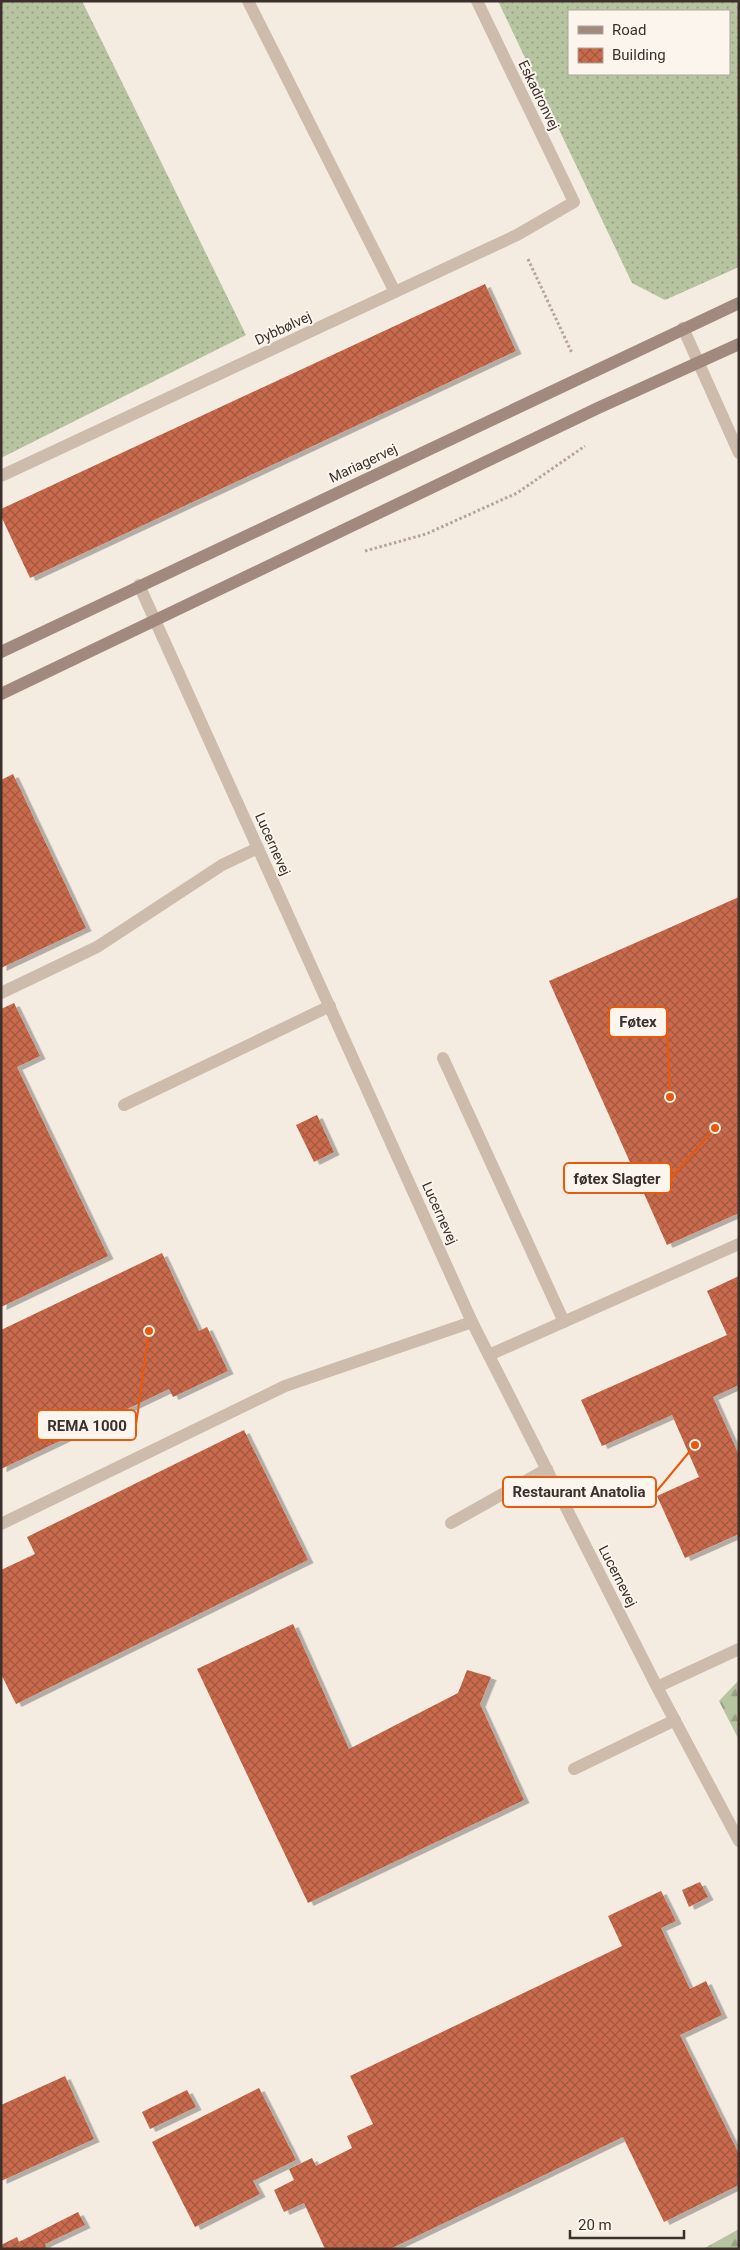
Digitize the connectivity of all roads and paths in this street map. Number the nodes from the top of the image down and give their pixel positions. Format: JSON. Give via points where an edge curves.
{"nodes":[{"id":1,"x":248,"y":1,"type":"edge"},
{"id":2,"x":477,"y":1,"type":"edge"},
{"id":3,"x":574,"y":202,"type":"joint"},
{"id":4,"x":517,"y":235,"type":"junction"},
{"id":5,"x":396,"y":292,"type":"junction"},
{"id":6,"x":739,"y":302,"type":"edge"},
{"id":7,"x":683,"y":328,"type":"junction"},
{"id":8,"x":739,"y":344,"type":"edge"},
{"id":9,"x":698,"y":363,"type":"junction"},
{"id":10,"x":583,"y":377,"type":"junction"},
{"id":11,"x":739,"y":453,"type":"edge"},
{"id":12,"x":1,"y":476,"type":"edge"},
{"id":13,"x":139,"y":586,"type":"junction"},
{"id":14,"x":154,"y":619,"type":"junction"},
{"id":15,"x":1,"y":652,"type":"edge"},
{"id":16,"x":1,"y":694,"type":"edge"},
{"id":17,"x":258,"y":848,"type":"junction"},
{"id":18,"x":1,"y":993,"type":"edge"},
{"id":19,"x":330,"y":1006,"type":"junction"},
{"id":20,"x":443,"y":1058,"type":"dead end"},
{"id":21,"x":124,"y":1105,"type":"dead end"},
{"id":22,"x":739,"y":1244,"type":"edge"},
{"id":23,"x":472,"y":1322,"type":"junction"},
{"id":24,"x":564,"y":1322,"type":"junction"},
{"id":25,"x":489,"y":1355,"type":"junction"},
{"id":26,"x":547,"y":1469,"type":"junction"},
{"id":27,"x":451,"y":1523,"type":"dead end"},
{"id":28,"x":1,"y":1524,"type":"edge"},
{"id":29,"x":739,"y":1649,"type":"edge"},
{"id":30,"x":657,"y":1687,"type":"junction"},
{"id":31,"x":675,"y":1720,"type":"junction"},
{"id":32,"x":574,"y":1769,"type":"dead end"},
{"id":33,"x":739,"y":1841,"type":"edge"}],
"edges":[{"from":1,"to":5,"type":"street"},
{"from":2,"to":3,"type":"street","name":"Eskadronvej"},
{"from":3,"to":4,"type":"street","name":"Dybbølvej"},
{"from":4,"to":5,"type":"street","name":"Dybbølvej"},
{"from":4,"to":10,"type":"path"},
{"from":5,"to":12,"type":"street","name":"Dybbølvej"},
{"from":6,"to":7,"type":"street","name":"Mariagervej"},
{"from":7,"to":9,"type":"street"},
{"from":7,"to":10,"type":"street","name":"Mariagervej"},
{"from":8,"to":9,"type":"street"},
{"from":9,"to":11,"type":"street"},
{"from":9,"to":14,"type":"street"},
{"from":10,"to":13,"type":"street","name":"Mariagervej"},
{"from":13,"to":14,"type":"street","name":"Lucernevej"},
{"from":13,"to":15,"type":"street","name":"Mariagervej"},
{"from":14,"to":16,"type":"street"},
{"from":14,"to":17,"type":"street","name":"Lucernevej"},
{"from":17,"to":18,"type":"street","via":[[222,865],[97,947]]},
{"from":17,"to":19,"type":"street","name":"Lucernevej"},
{"from":19,"to":21,"type":"street"},
{"from":19,"to":23,"type":"street","name":"Lucernevej"},
{"from":20,"to":24,"type":"street"},
{"from":22,"to":24,"type":"street"},
{"from":23,"to":25,"type":"street","name":"Lucernevej"},
{"from":23,"to":28,"type":"street","via":[[285,1386]]},
{"from":24,"to":25,"type":"street"},
{"from":25,"to":26,"type":"street","name":"Lucernevej"},
{"from":26,"to":27,"type":"street"},
{"from":26,"to":30,"type":"street","name":"Lucernevej"},
{"from":29,"to":30,"type":"street"},
{"from":30,"to":31,"type":"street","name":"Lucernevej"},
{"from":31,"to":32,"type":"street"},
{"from":31,"to":33,"type":"street","name":"Lucernevej"}]}
